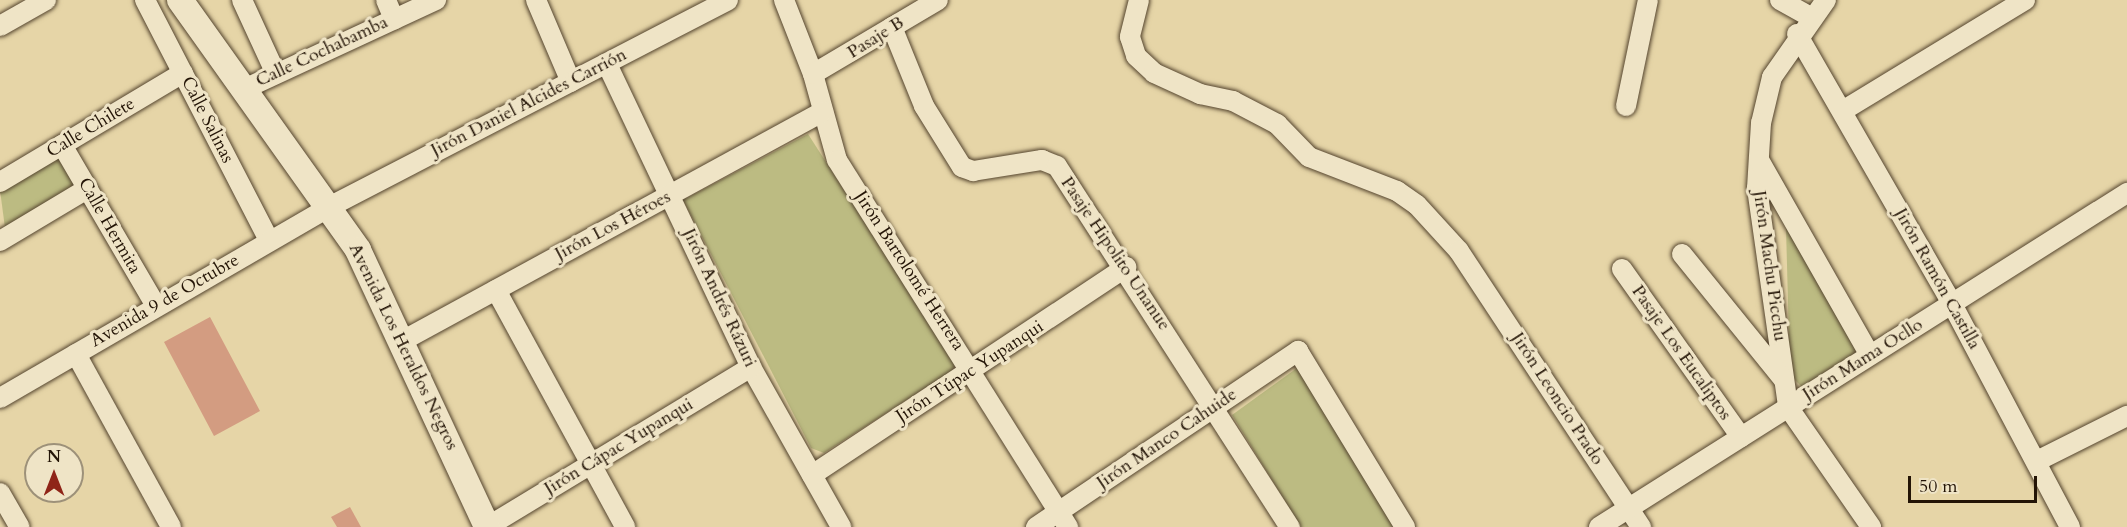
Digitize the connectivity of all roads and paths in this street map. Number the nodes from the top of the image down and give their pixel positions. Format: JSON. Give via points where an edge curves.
{"nodes":[{"id":1,"x":46,"y":0,"type":"edge"},
{"id":2,"x":145,"y":0,"type":"edge"},
{"id":3,"x":180,"y":0,"type":"edge"},
{"id":4,"x":243,"y":0,"type":"edge"},
{"id":5,"x":386,"y":0,"type":"edge"},
{"id":6,"x":436,"y":0,"type":"edge"},
{"id":7,"x":536,"y":0,"type":"edge"},
{"id":8,"x":728,"y":0,"type":"edge"},
{"id":9,"x":784,"y":0,"type":"edge"},
{"id":10,"x":938,"y":0,"type":"edge"},
{"id":11,"x":1139,"y":0,"type":"edge"},
{"id":12,"x":1648,"y":0,"type":"edge"},
{"id":13,"x":1780,"y":0,"type":"edge"},
{"id":14,"x":1826,"y":0,"type":"edge"},
{"id":15,"x":2025,"y":0,"type":"edge"},
{"id":16,"x":1811,"y":17,"type":"junction"},
{"id":17,"x":394,"y":19,"type":"junction"},
{"id":18,"x":0,"y":26,"type":"edge"},
{"id":19,"x":892,"y":27,"type":"junction"},
{"id":20,"x":1797,"y":34,"type":"junction"},
{"id":21,"x":607,"y":64,"type":"junction"},
{"id":22,"x":183,"y":73,"type":"junction"},
{"id":23,"x":276,"y":74,"type":"junction"},
{"id":24,"x":813,"y":74,"type":"junction"},
{"id":25,"x":571,"y":82,"type":"junction"},
{"id":26,"x":242,"y":90,"type":"junction"},
{"id":27,"x":1626,"y":106,"type":"dead end"},
{"id":28,"x":1844,"y":110,"type":"junction"},
{"id":29,"x":823,"y":112,"type":"junction"},
{"id":30,"x":62,"y":145,"type":"junction"},
{"id":31,"x":1759,"y":160,"type":"junction"},
{"id":32,"x":0,"y":182,"type":"edge"},
{"id":33,"x":87,"y":189,"type":"junction"},
{"id":34,"x":2127,"y":192,"type":"edge"},
{"id":35,"x":670,"y":195,"type":"junction"},
{"id":36,"x":331,"y":206,"type":"junction"},
{"id":37,"x":0,"y":240,"type":"edge"},
{"id":38,"x":269,"y":240,"type":"junction"},
{"id":39,"x":1682,"y":255,"type":"dead end"},
{"id":40,"x":1126,"y":267,"type":"junction"},
{"id":41,"x":1622,"y":269,"type":"dead end"},
{"id":42,"x":496,"y":290,"type":"junction"},
{"id":43,"x":1952,"y":304,"type":"junction"},
{"id":44,"x":156,"y":306,"type":"junction"},
{"id":45,"x":404,"y":340,"type":"junction"},
{"id":46,"x":76,"y":354,"type":"junction"},
{"id":47,"x":1870,"y":355,"type":"junction"},
{"id":48,"x":751,"y":367,"type":"junction"},
{"id":49,"x":973,"y":371,"type":"junction"},
{"id":50,"x":1785,"y":381,"type":"junction"},
{"id":51,"x":0,"y":398,"type":"edge"},
{"id":52,"x":1216,"y":406,"type":"junction"},
{"id":53,"x":1788,"y":407,"type":"junction"},
{"id":54,"x":2127,"y":416,"type":"edge"},
{"id":55,"x":1741,"y":437,"type":"junction"},
{"id":56,"x":2037,"y":461,"type":"junction"},
{"id":57,"x":591,"y":464,"type":"junction"},
{"id":58,"x":812,"y":475,"type":"junction"},
{"id":59,"x":0,"y":493,"type":"edge"},
{"id":60,"x":1629,"y":508,"type":"junction"},
{"id":61,"x":1063,"y":519,"type":"edge"},
{"id":62,"x":20,"y":527,"type":"edge"},
{"id":63,"x":171,"y":527,"type":"edge"},
{"id":64,"x":487,"y":527,"type":"edge"},
{"id":65,"x":625,"y":527,"type":"edge"},
{"id":66,"x":841,"y":527,"type":"edge"},
{"id":67,"x":1036,"y":527,"type":"edge"},
{"id":68,"x":1290,"y":527,"type":"edge"},
{"id":69,"x":1405,"y":527,"type":"edge"},
{"id":70,"x":1599,"y":527,"type":"edge"},
{"id":71,"x":1641,"y":527,"type":"edge"},
{"id":72,"x":1871,"y":527,"type":"edge"},
{"id":73,"x":2070,"y":527,"type":"edge"}],
"edges":[{"from":1,"to":18,"type":"street"},
{"from":2,"to":22,"type":"street","name":"Calle Salinas"},
{"from":3,"to":26,"type":"street","name":"Avenida Los Heraldos Negros"},
{"from":4,"to":23,"type":"street"},
{"from":5,"to":17,"type":"street"},
{"from":6,"to":17,"type":"street","name":"Calle Cochabamba"},
{"from":7,"to":25,"type":"street"},
{"from":8,"to":21,"type":"street","name":"Jirón Daniel Alcides Carrión"},
{"from":9,"to":24,"type":"street","name":"Jirón Bartolomé Herrera"},
{"from":10,"to":19,"type":"street","name":"Pasaje B"},
{"from":11,"to":60,"type":"street","name":"Jirón Leoncio Prado","via":[[1130,37],[1136,56],[1154,73],[1200,94],[1233,101],[1277,123],[1309,157],[1397,190],[1417,205],[1472,271]]},
{"from":12,"to":27,"type":"street"},
{"from":13,"to":16,"type":"street"},
{"from":14,"to":16,"type":"street","name":"Jirón Machu Picchu"},
{"from":15,"to":28,"type":"street"},
{"from":16,"to":20,"type":"street","name":"Jirón Machu Picchu"},
{"from":17,"to":23,"type":"street","name":"Calle Cochabamba"},
{"from":19,"to":24,"type":"street","name":"Pasaje B"},
{"from":19,"to":40,"type":"street","name":"Pasaje Hipolito Unanue","via":[[953,159],[973,171],[1042,160],[1057,166]]},
{"from":20,"to":28,"type":"street","name":"Jirón Ramón Castilla"},
{"from":20,"to":31,"type":"street","name":"Jirón Machu Picchu","via":[[1772,77]]},
{"from":21,"to":25,"type":"street","name":"Jirón Daniel Alcides Carrión"},
{"from":21,"to":35,"type":"street","name":"Jirón Andrés Rázuri"},
{"from":22,"to":30,"type":"street","name":"Calle Chilete"},
{"from":22,"to":38,"type":"street","name":"Calle Salinas"},
{"from":23,"to":26,"type":"street","name":"Calle Cochabamba"},
{"from":24,"to":29,"type":"street","name":"Jirón Bartolomé Herrera"},
{"from":25,"to":36,"type":"street","name":"Jirón Daniel Alcides Carrión"},
{"from":26,"to":36,"type":"street","name":"Avenida Los Heraldos Negros"},
{"from":28,"to":43,"type":"street","name":"Jirón Ramón Castilla"},
{"from":29,"to":35,"type":"street","name":"Jirón Los Héroes"},
{"from":29,"to":49,"type":"street","name":"Jirón Bartolomé Herrera","via":[[837,160]]},
{"from":30,"to":32,"type":"street","name":"Calle Chilete"},
{"from":30,"to":33,"type":"street","name":"Calle Hermita"},
{"from":31,"to":47,"type":"street"},
{"from":31,"to":50,"type":"street","name":"Jirón Machu Picchu","via":[[1757,188]]},
{"from":33,"to":37,"type":"street"},
{"from":33,"to":44,"type":"street","name":"Calle Hermita"},
{"from":34,"to":43,"type":"street","name":"Jirón Mama Ocllo"},
{"from":35,"to":42,"type":"street","name":"Jirón Los Héroes"},
{"from":35,"to":48,"type":"street","name":"Jirón Andrés Rázuri"},
{"from":36,"to":38,"type":"street","name":"Avenida 9 de Octubre"},
{"from":36,"to":45,"type":"street","name":"Avenida Los Heraldos Negros"},
{"from":38,"to":44,"type":"street","name":"Avenida 9 de Octubre"},
{"from":39,"to":50,"type":"street"},
{"from":40,"to":49,"type":"street","name":"Jirón Túpac Yupanqui"},
{"from":40,"to":52,"type":"street","name":"Pasaje Hipolito Unanue"},
{"from":41,"to":55,"type":"street","name":"Pasaje Los Eucaliptos"},
{"from":42,"to":45,"type":"street","name":"Jirón Los Héroes"},
{"from":42,"to":57,"type":"street"},
{"from":43,"to":47,"type":"street","name":"Jirón Mama Ocllo"},
{"from":43,"to":56,"type":"street","name":"Jirón Ramón Castilla"},
{"from":44,"to":46,"type":"street","name":"Avenida 9 de Octubre"},
{"from":45,"to":64,"type":"street","name":"Avenida Los Heraldos Negros"},
{"from":46,"to":51,"type":"street","name":"Avenida 9 de Octubre"},
{"from":46,"to":63,"type":"street"},
{"from":47,"to":53,"type":"street","name":"Jirón Mama Ocllo"},
{"from":48,"to":57,"type":"street","name":"Jirón Cápac Yupanqui"},
{"from":48,"to":58,"type":"street","name":"Jirón Andrés Rázuri"},
{"from":49,"to":58,"type":"street","name":"Jirón Túpac Yupanqui"},
{"from":49,"to":61,"type":"street","name":"Jirón Bartolomé Herrera"},
{"from":50,"to":53,"type":"street","name":"Jirón Machu Picchu"},
{"from":52,"to":61,"type":"street","name":"Jirón Manco Cahuide"},
{"from":52,"to":68,"type":"street","name":"Pasaje Hipolito Unanue"},
{"from":52,"to":69,"type":"street","name":"Jirón Manco Cahuide","via":[[1298,351]]},
{"from":53,"to":55,"type":"street","name":"Jirón Mama Ocllo"},
{"from":53,"to":72,"type":"street"},
{"from":54,"to":56,"type":"street"},
{"from":55,"to":60,"type":"street","name":"Jirón Mama Ocllo"},
{"from":56,"to":73,"type":"street","name":"Jirón Ramón Castilla"},
{"from":57,"to":64,"type":"street","name":"Jirón Cápac Yupanqui"},
{"from":57,"to":65,"type":"street"},
{"from":58,"to":66,"type":"street","name":"Jirón Andrés Rázuri"},
{"from":59,"to":62,"type":"street"},
{"from":60,"to":70,"type":"street","name":"Jirón Mama Ocllo"},
{"from":60,"to":71,"type":"street","name":"Jirón Leoncio Prado"},
{"from":61,"to":67,"type":"street","name":"Jirón Manco Cahuide"}]}
